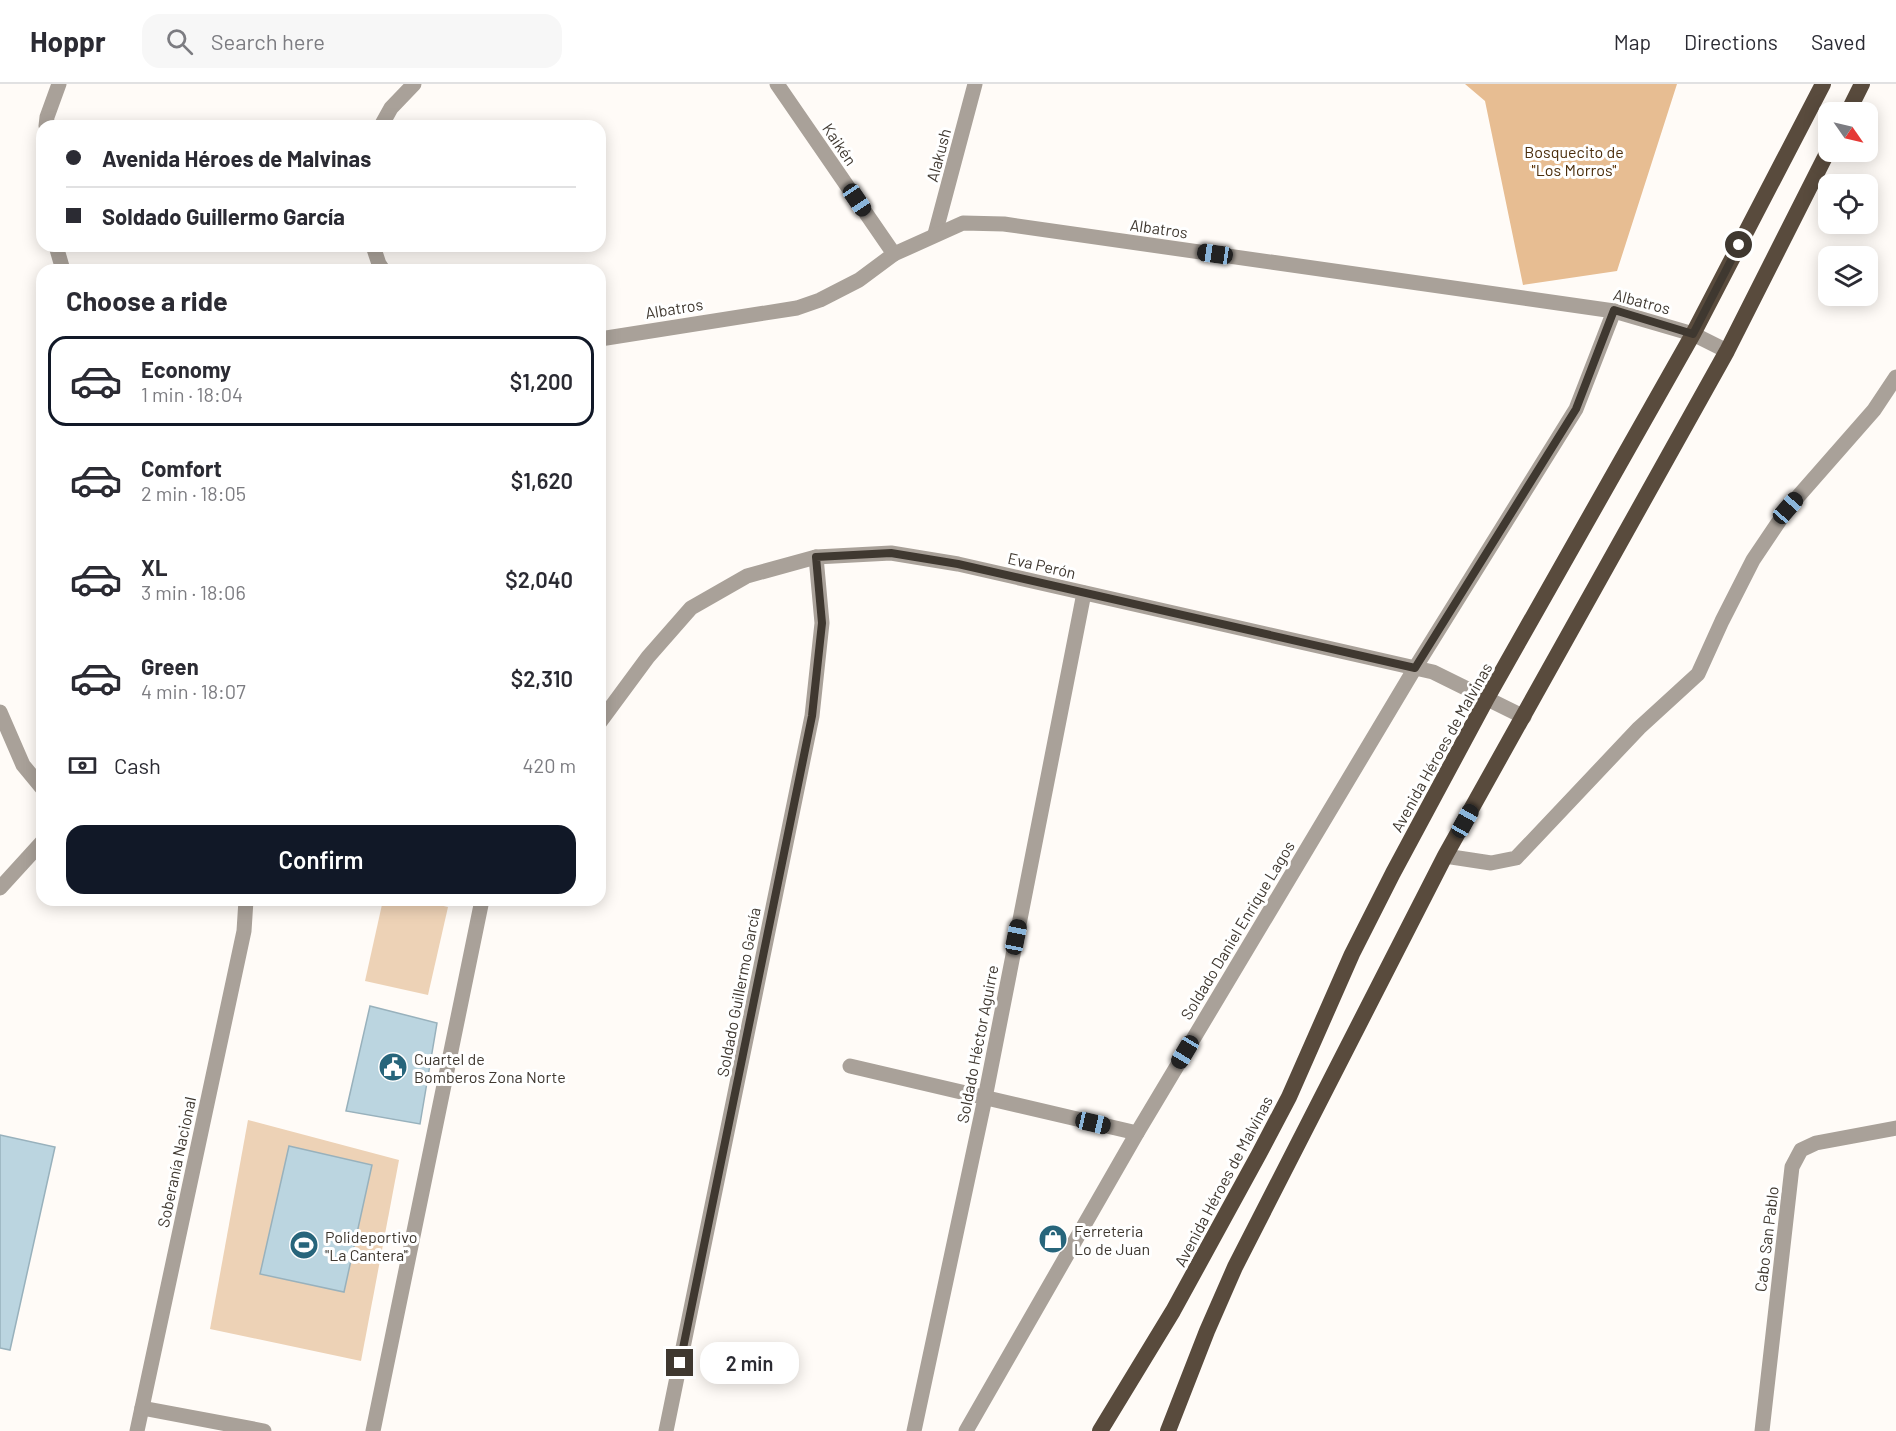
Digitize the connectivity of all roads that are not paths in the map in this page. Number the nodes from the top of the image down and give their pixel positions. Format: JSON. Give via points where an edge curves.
{"nodes":[{"id":1,"x":59,"y":84,"type":"edge"},
{"id":2,"x":414,"y":84,"type":"edge"},
{"id":3,"x":777,"y":84,"type":"edge"},
{"id":4,"x":975,"y":84,"type":"edge"},
{"id":5,"x":1823,"y":84,"type":"edge"},
{"id":6,"x":1862,"y":84,"type":"edge"},
{"id":7,"x":1853,"y":102,"type":"edge"},
{"id":8,"x":47,"y":120,"type":"edge"},
{"id":9,"x":384,"y":120,"type":"edge"},
{"id":10,"x":1822,"y":162,"type":"edge"},
{"id":11,"x":936,"y":234,"type":"junction"},
{"id":12,"x":894,"y":254,"type":"junction"},
{"id":13,"x":1614,"y":310,"type":"junction"},
{"id":14,"x":1693,"y":334,"type":"junction"},
{"id":15,"x":606,"y":338,"type":"edge"},
{"id":16,"x":1727,"y":351,"type":"junction"},
{"id":17,"x":1896,"y":377,"type":"edge"},
{"id":18,"x":816,"y":557,"type":"junction"},
{"id":19,"x":1084,"y":593,"type":"junction"},
{"id":20,"x":1415,"y":668,"type":"junction"},
{"id":21,"x":1487,"y":698,"type":"junction"},
{"id":22,"x":0,"y":712,"type":"edge"},
{"id":23,"x":606,"y":714,"type":"edge"},
{"id":24,"x":1524,"y":717,"type":"junction"},
{"id":25,"x":36,"y":781,"type":"edge"},
{"id":26,"x":36,"y":849,"type":"edge"},
{"id":27,"x":1445,"y":856,"type":"junction"},
{"id":28,"x":0,"y":888,"type":"edge"},
{"id":29,"x":246,"y":906,"type":"edge"},
{"id":30,"x":481,"y":906,"type":"edge"},
{"id":31,"x":850,"y":1066,"type":"dead end"},
{"id":32,"x":985,"y":1098,"type":"junction"},
{"id":33,"x":1896,"y":1128,"type":"edge"},
{"id":34,"x":1137,"y":1133,"type":"junction"},
{"id":35,"x":142,"y":1408,"type":"junction"},
{"id":36,"x":137,"y":1431,"type":"edge"},
{"id":37,"x":264,"y":1431,"type":"edge"},
{"id":38,"x":373,"y":1431,"type":"edge"},
{"id":39,"x":666,"y":1431,"type":"edge"},
{"id":40,"x":914,"y":1431,"type":"edge"},
{"id":41,"x":966,"y":1431,"type":"edge"},
{"id":42,"x":1100,"y":1431,"type":"edge"},
{"id":43,"x":1168,"y":1431,"type":"edge"},
{"id":44,"x":1762,"y":1431,"type":"edge"}],
"edges":[{"from":1,"to":8,"type":"street"},
{"from":2,"to":9,"type":"street"},
{"from":3,"to":12,"type":"street","name":"Kaikén"},
{"from":4,"to":11,"type":"street","name":"Alakush"},
{"from":5,"to":14,"type":"highway","name":"Avenida Héroes de Malvinas"},
{"from":6,"to":7,"type":"highway"},
{"from":10,"to":16,"type":"highway"},
{"from":11,"to":12,"type":"street","name":"Albatros"},
{"from":11,"to":13,"type":"street","name":"Albatros","via":[[963,223],[1004,224]]},
{"from":12,"to":15,"type":"street","name":"Albatros","via":[[859,280],[797,308]]},
{"from":13,"to":14,"type":"street","name":"Albatros"},
{"from":13,"to":20,"type":"street","name":"Soldado Daniel Enrique Lagos","via":[[1576,409]]},
{"from":14,"to":16,"type":"street","name":"Albatros"},
{"from":14,"to":21,"type":"highway","name":"Avenida Héroes de Malvinas"},
{"from":16,"to":24,"type":"highway"},
{"from":17,"to":27,"type":"street","via":[[1874,410],[1788,508],[1753,560],[1698,674],[1639,728],[1516,858],[1491,863]]},
{"from":18,"to":19,"type":"street","name":"Eva Perón","via":[[891,553]]},
{"from":18,"to":23,"type":"street","name":"Eva Perón","via":[[747,576],[691,608]]},
{"from":18,"to":39,"type":"street","name":"Soldado Guillermo García","via":[[822,623],[812,716]]},
{"from":19,"to":20,"type":"street","name":"Eva Perón"},
{"from":19,"to":32,"type":"street","name":"Soldado Héctor Aguirre"},
{"from":20,"to":21,"type":"street","name":"Eva Perón","via":[[1433,672]]},
{"from":20,"to":34,"type":"street","name":"Soldado Daniel Enrique Lagos"},
{"from":21,"to":24,"type":"street","name":"Eva Perón"},
{"from":21,"to":42,"type":"highway","name":"Avenida Héroes de Malvinas","via":[[1362,934],[1289,1097],[1259,1154],[1173,1311]]},
{"from":22,"to":25,"type":"street","via":[[23,765]]},
{"from":24,"to":27,"type":"highway"},
{"from":26,"to":28,"type":"street"},
{"from":27,"to":43,"type":"highway","via":[[1236,1267]]},
{"from":29,"to":35,"type":"street","name":"Soberanía Nacional","via":[[244,930]]},
{"from":30,"to":38,"type":"street"},
{"from":31,"to":32,"type":"street"},
{"from":32,"to":34,"type":"street"},
{"from":32,"to":40,"type":"street","name":"Soldado Héctor Aguirre"},
{"from":33,"to":44,"type":"street","name":"Cabo San Pablo","via":[[1816,1143],[1801,1150],[1792,1167]]},
{"from":34,"to":41,"type":"street","name":"Soldado Daniel Enrique Lagos"},
{"from":35,"to":36,"type":"street","name":"Soberanía Nacional"},
{"from":35,"to":37,"type":"street"}]}
